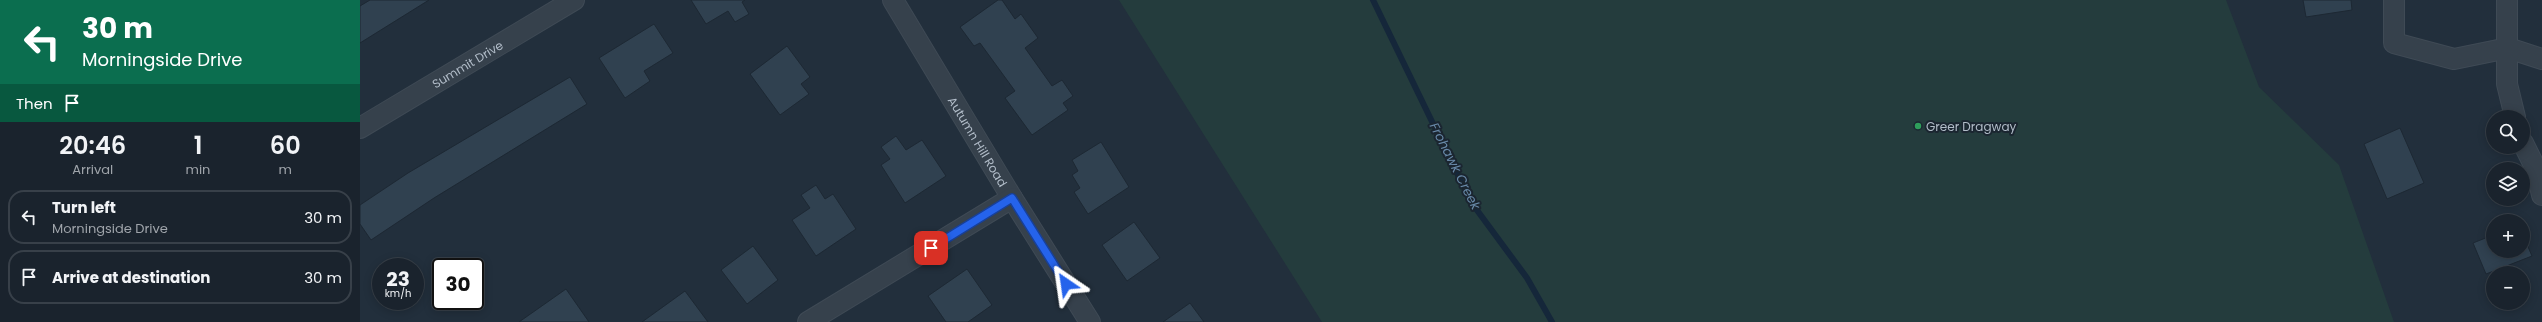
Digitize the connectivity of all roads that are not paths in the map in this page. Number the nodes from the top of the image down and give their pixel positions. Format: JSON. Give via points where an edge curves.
{"nodes":[{"id":1,"x":574,"y":0,"type":"edge"},
{"id":2,"x":893,"y":0,"type":"edge"},
{"id":3,"x":2394,"y":0,"type":"edge"},
{"id":4,"x":2507,"y":0,"type":"edge"},
{"id":5,"x":2508,"y":48,"type":"junction"},
{"id":6,"x":2542,"y":59,"type":"edge"},
{"id":7,"x":2513,"y":110,"type":"edge"},
{"id":8,"x":360,"y":128,"type":"edge"},
{"id":9,"x":2530,"y":153,"type":"edge"},
{"id":10,"x":2539,"y":165,"type":"edge"},
{"id":11,"x":2542,"y":195,"type":"edge"},
{"id":12,"x":1012,"y":198,"type":"junction"},
{"id":13,"x":808,"y":322,"type":"edge"},
{"id":14,"x":1090,"y":322,"type":"edge"}],
"edges":[{"from":1,"to":8,"type":"street","name":"Summit Drive"},
{"from":2,"to":12,"type":"street","name":"Autumn Hill Road"},
{"from":3,"to":5,"type":"street","via":[[2394,43],[2454,59]]},
{"from":4,"to":5,"type":"street"},
{"from":5,"to":6,"type":"street"},
{"from":5,"to":7,"type":"street","via":[[2507,84]]},
{"from":9,"to":10,"type":"street"},
{"from":10,"to":11,"type":"street"},
{"from":12,"to":13,"type":"street"},
{"from":12,"to":14,"type":"street","name":"Autumn Hill Road"}]}
